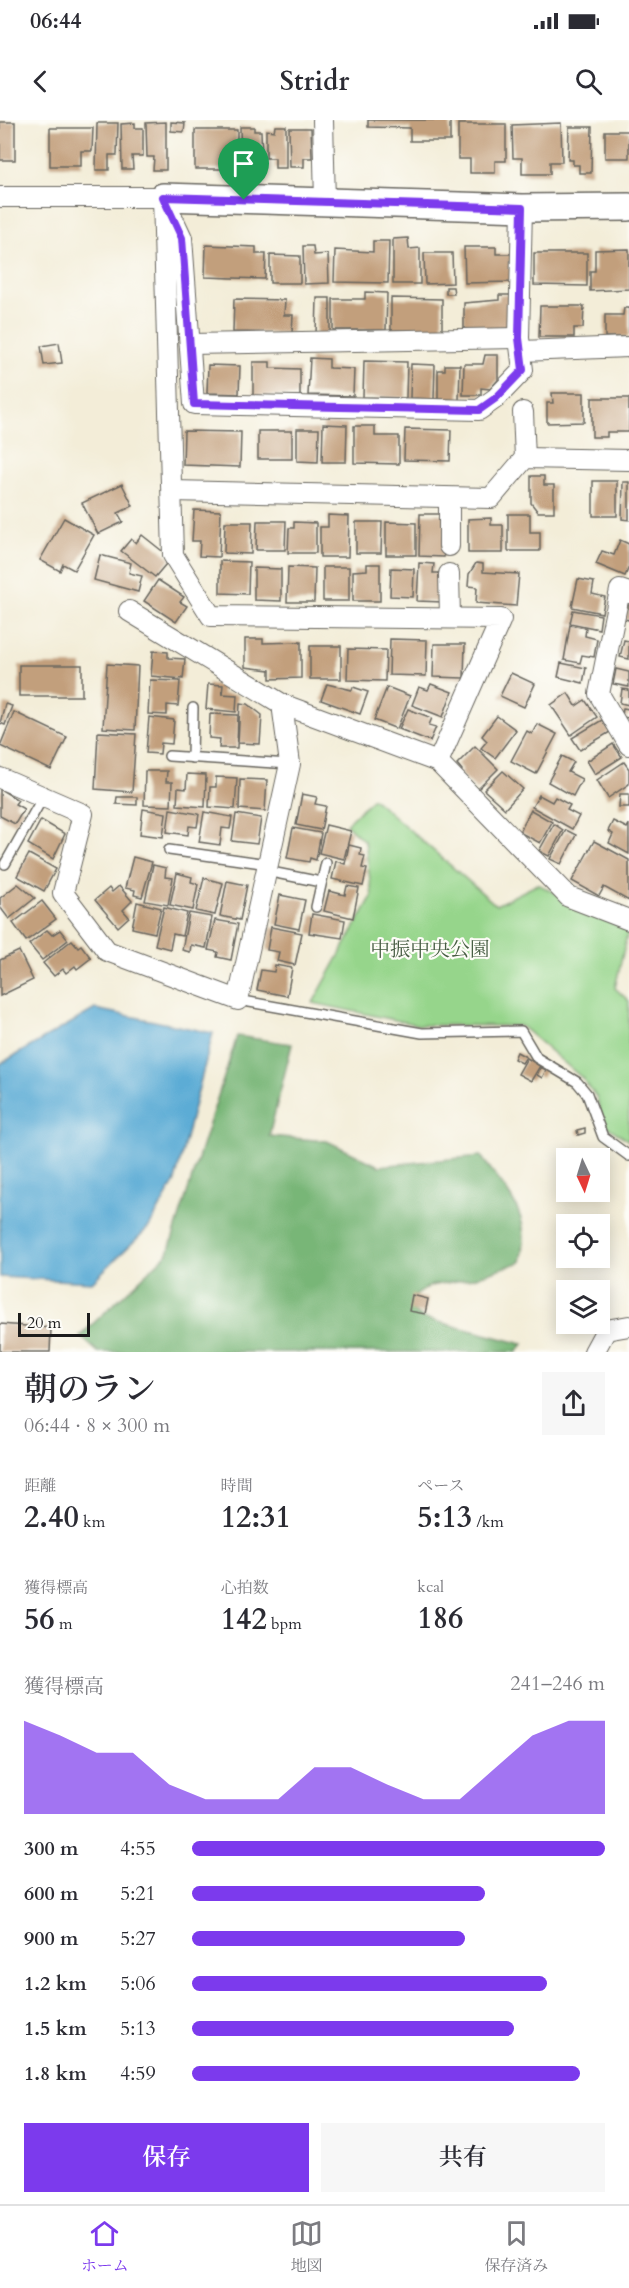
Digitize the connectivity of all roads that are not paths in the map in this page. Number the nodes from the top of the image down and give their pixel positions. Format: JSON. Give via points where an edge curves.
{"nodes":[{"id":1,"x":323,"y":120,"type":"edge"},
{"id":2,"x":0,"y":197,"type":"edge"},
{"id":3,"x":163,"y":197,"type":"junction"},
{"id":4,"x":325,"y":202,"type":"junction"},
{"id":5,"x":629,"y":207,"type":"edge"},
{"id":6,"x":522,"y":208,"type":"junction"},
{"id":7,"x":190,"y":344,"type":"junction"},
{"id":8,"x":520,"y":344,"type":"junction"},
{"id":9,"x":629,"y":347,"type":"edge"},
{"id":10,"x":523,"y":412,"type":"dead end"},
{"id":11,"x":525,"y":458,"type":"junction"},
{"id":12,"x":629,"y":460,"type":"edge"},
{"id":13,"x":172,"y":491,"type":"junction"},
{"id":14,"x":449,"y":498,"type":"junction"},
{"id":15,"x":449,"y":546,"type":"dead end"},
{"id":16,"x":449,"y":574,"type":"dead end"},
{"id":17,"x":629,"y":593,"type":"edge"},
{"id":18,"x":129,"y":611,"type":"dead end"},
{"id":19,"x":450,"y":617,"type":"junction"},
{"id":20,"x":282,"y":704,"type":"junction"},
{"id":21,"x":193,"y":708,"type":"dead end"},
{"id":22,"x":629,"y":745,"type":"edge"},
{"id":23,"x":169,"y":756,"type":"dead end"},
{"id":24,"x":192,"y":758,"type":"junction"},
{"id":25,"x":438,"y":762,"type":"junction"},
{"id":26,"x":290,"y":764,"type":"junction"},
{"id":27,"x":0,"y":778,"type":"edge"},
{"id":28,"x":43,"y":797,"type":"junction"},
{"id":29,"x":169,"y":850,"type":"dead end"},
{"id":30,"x":326,"y":863,"type":"dead end"},
{"id":31,"x":5,"y":864,"type":"dead end"},
{"id":32,"x":267,"y":868,"type":"junction"},
{"id":33,"x":321,"y":882,"type":"junction"},
{"id":34,"x":316,"y":907,"type":"dead end"},
{"id":35,"x":629,"y":920,"type":"edge"},
{"id":36,"x":238,"y":1000,"type":"junction"},
{"id":37,"x":629,"y":1156,"type":"edge"},
{"id":38,"x":629,"y":1326,"type":"edge"},
{"id":39,"x":594,"y":1352,"type":"edge"}],
"edges":[{"from":1,"to":4,"type":"street"},
{"from":2,"to":3,"type":"street"},
{"from":3,"to":4,"type":"street"},
{"from":3,"to":7,"type":"street","via":[[182,238]]},
{"from":3,"to":13,"type":"street"},
{"from":4,"to":6,"type":"street"},
{"from":5,"to":6,"type":"street"},
{"from":6,"to":8,"type":"street"},
{"from":7,"to":8,"type":"street"},
{"from":7,"to":8,"type":"street","via":[[194,404],[479,410],[523,370]]},
{"from":8,"to":9,"type":"street"},
{"from":10,"to":11,"type":"street"},
{"from":11,"to":12,"type":"street"},
{"from":11,"to":14,"type":"street","via":[[491,498]]},
{"from":13,"to":14,"type":"street"},
{"from":13,"to":19,"type":"street","via":[[173,555],[211,616]]},
{"from":14,"to":15,"type":"street"},
{"from":16,"to":19,"type":"street"},
{"from":17,"to":22,"type":"street","via":[[620,590],[599,694]]},
{"from":18,"to":20,"type":"street"},
{"from":19,"to":25,"type":"street","via":[[501,619]]},
{"from":20,"to":25,"type":"street"},
{"from":20,"to":26,"type":"street"},
{"from":21,"to":24,"type":"lane"},
{"from":23,"to":24,"type":"lane"},
{"from":24,"to":26,"type":"lane"},
{"from":25,"to":35,"type":"street","via":[[569,897]]},
{"from":26,"to":32,"type":"street"},
{"from":27,"to":28,"type":"street"},
{"from":28,"to":31,"type":"lane"},
{"from":28,"to":36,"type":"street","via":[[83,814],[63,893],[107,951]]},
{"from":29,"to":32,"type":"lane"},
{"from":30,"to":33,"type":"lane"},
{"from":32,"to":33,"type":"lane"},
{"from":32,"to":36,"type":"street"},
{"from":33,"to":34,"type":"lane"},
{"from":36,"to":37,"type":"lane","via":[[422,1033],[521,1031],[537,1058],[577,1082],[587,1094],[603,1137]]},
{"from":38,"to":39,"type":"street","via":[[606,1330]]}]}
